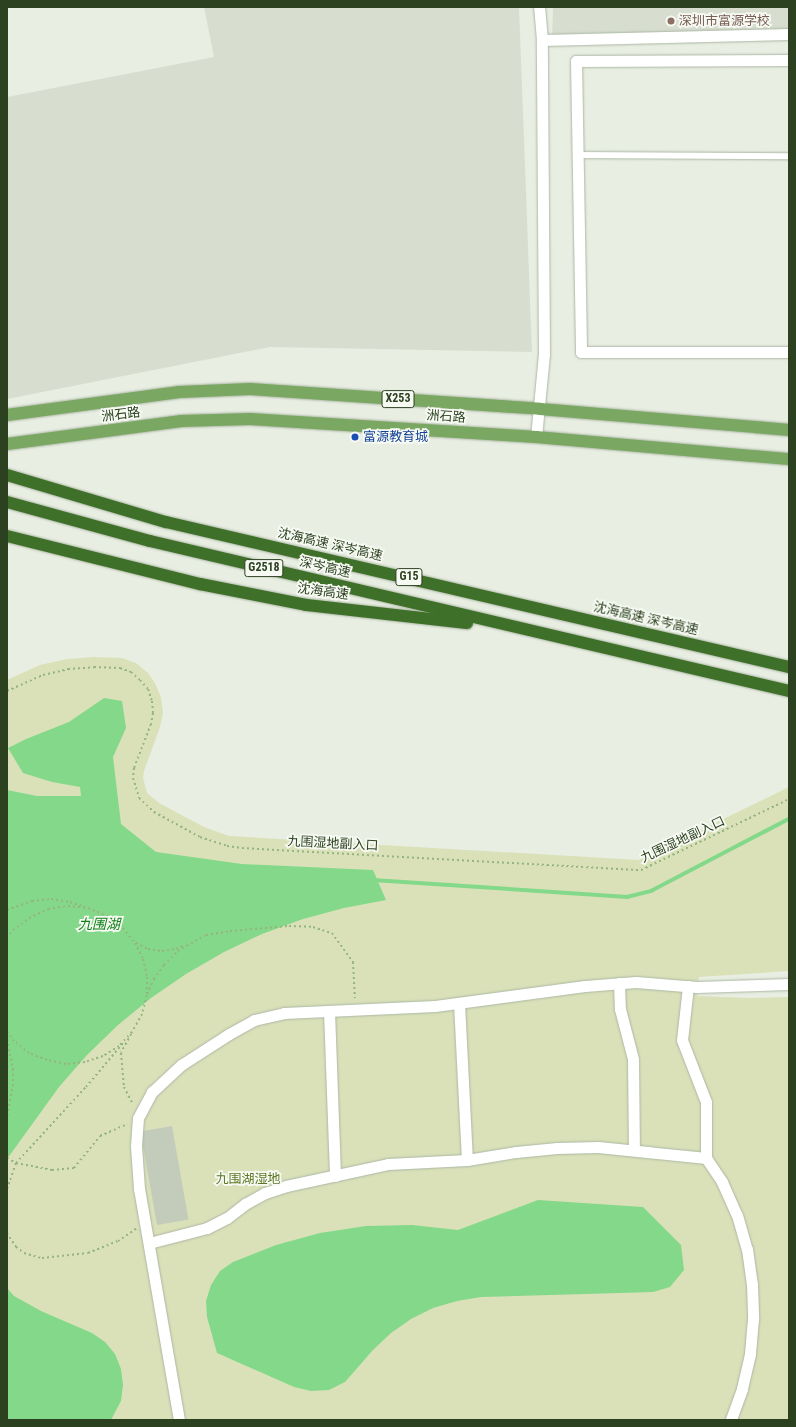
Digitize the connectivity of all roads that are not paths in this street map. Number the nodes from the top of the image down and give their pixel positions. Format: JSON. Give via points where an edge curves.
{"nodes":[{"id":1,"x":539,"y":7,"type":"edge"},
{"id":2,"x":789,"y":34,"type":"edge"},
{"id":3,"x":542,"y":40,"type":"junction"},
{"id":4,"x":789,"y":60,"type":"edge"},
{"id":5,"x":577,"y":155,"type":"junction"},
{"id":6,"x":789,"y":156,"type":"edge"},
{"id":7,"x":789,"y":352,"type":"edge"},
{"id":8,"x":540,"y":409,"type":"junction"},
{"id":9,"x":7,"y":415,"type":"edge"},
{"id":10,"x":789,"y":430,"type":"edge"},
{"id":11,"x":536,"y":438,"type":"junction"},
{"id":12,"x":7,"y":444,"type":"edge"},
{"id":13,"x":789,"y":459,"type":"edge"},
{"id":14,"x":7,"y":475,"type":"edge"},
{"id":15,"x":7,"y":502,"type":"edge"},
{"id":16,"x":7,"y":536,"type":"edge"},
{"id":17,"x":522,"y":629,"type":"junction"},
{"id":18,"x":789,"y":667,"type":"edge"},
{"id":19,"x":789,"y":691,"type":"edge"},
{"id":20,"x":620,"y":983,"type":"junction"},
{"id":21,"x":789,"y":984,"type":"edge"},
{"id":22,"x":688,"y":986,"type":"junction"},
{"id":23,"x":459,"y":1002,"type":"junction"},
{"id":24,"x":329,"y":1010,"type":"junction"},
{"id":25,"x":634,"y":1150,"type":"junction"},
{"id":26,"x":706,"y":1158,"type":"junction"},
{"id":27,"x":467,"y":1160,"type":"junction"},
{"id":28,"x":335,"y":1176,"type":"junction"},
{"id":29,"x":149,"y":1243,"type":"junction"},
{"id":30,"x":179,"y":1420,"type":"edge"},
{"id":31,"x":731,"y":1420,"type":"edge"}],
"edges":[{"from":1,"to":3,"type":"street"},
{"from":2,"to":3,"type":"street"},
{"from":3,"to":8,"type":"street","via":[[544,354]]},
{"from":4,"to":5,"type":"street","via":[[576,61]]},
{"from":5,"to":6,"type":"lane"},
{"from":5,"to":7,"type":"street","via":[[581,352]]},
{"from":8,"to":9,"type":"main road","name":"洲石路","number":"X253","via":[[250,390],[179,392]]},
{"from":8,"to":10,"type":"main road","name":"洲石路","number":"X253"},
{"from":8,"to":11,"type":"street"},
{"from":11,"to":12,"type":"main road","name":"洲石路","number":"X253","via":[[250,419],[182,421]]},
{"from":11,"to":13,"type":"main road","name":"洲石路","number":"X253"},
{"from":14,"to":18,"type":"highway","name":"沈海高速 深岑高速","number":"G15","via":[[166,522]]},
{"from":15,"to":17,"type":"highway","name":"深岑高速","number":"G2518","via":[[110,531]]},
{"from":16,"to":17,"type":"highway","name":"沈海高速","via":[[200,584],[306,605]]},
{"from":17,"to":19,"type":"highway"},
{"from":20,"to":22,"type":"street"},
{"from":20,"to":23,"type":"street"},
{"from":20,"to":25,"type":"street","via":[[621,1015],[633,1059]]},
{"from":21,"to":22,"type":"street"},
{"from":22,"to":26,"type":"street","via":[[682,1040],[706,1102]]},
{"from":23,"to":24,"type":"street","via":[[435,1006]]},
{"from":23,"to":27,"type":"street"},
{"from":24,"to":28,"type":"street"},
{"from":24,"to":29,"type":"street","via":[[254,1020],[182,1065],[152,1092],[138,1118],[136,1146],[139,1189]]},
{"from":25,"to":26,"type":"street"},
{"from":25,"to":27,"type":"street","via":[[598,1147],[557,1148]]},
{"from":26,"to":31,"type":"street","via":[[722,1182],[737,1215],[752,1284],[750,1354]]},
{"from":27,"to":28,"type":"street","via":[[388,1164]]},
{"from":28,"to":29,"type":"street","via":[[286,1186],[245,1204],[227,1218],[207,1228]]},
{"from":29,"to":30,"type":"street"}]}
